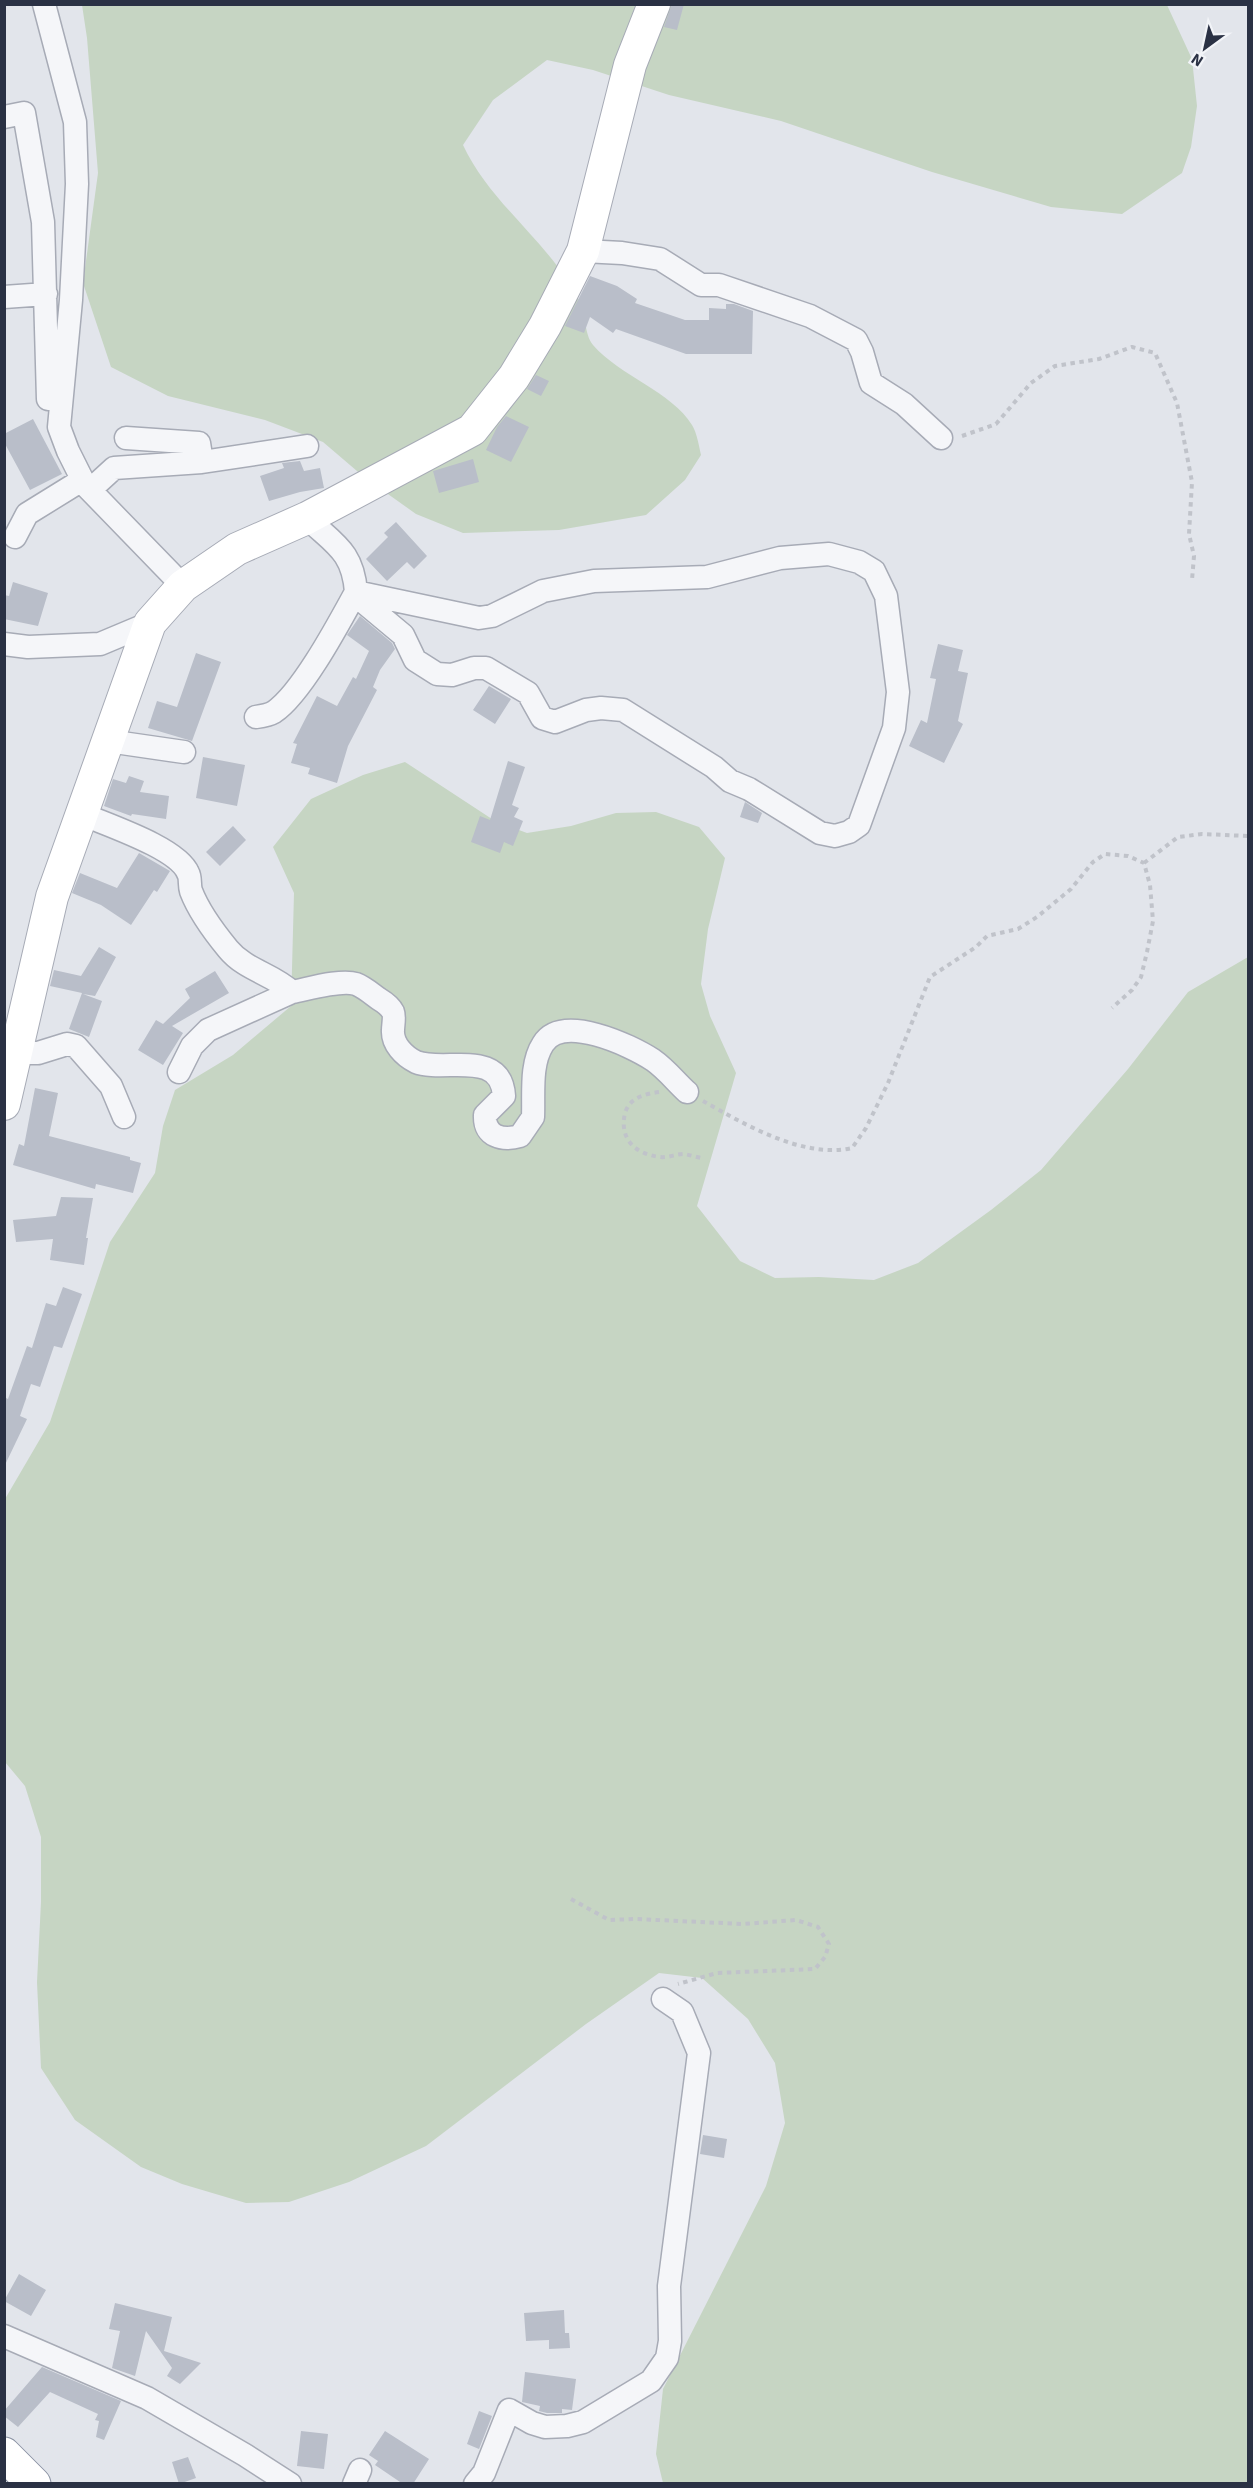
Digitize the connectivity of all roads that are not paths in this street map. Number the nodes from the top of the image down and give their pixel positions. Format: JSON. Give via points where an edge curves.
{"nodes":[{"id":1,"x":44,"y":4,"type":"edge"},
{"id":2,"x":654,"y":4,"type":"edge"},
{"id":3,"x":4,"y":117,"type":"edge"},
{"id":4,"x":583,"y":251,"type":"junction"},
{"id":5,"x":46,"y":294,"type":"junction"},
{"id":6,"x":4,"y":297,"type":"edge"},
{"id":7,"x":59,"y":427,"type":"junction"},
{"id":8,"x":126,"y":438,"type":"dead end"},
{"id":9,"x":941,"y":438,"type":"road end"},
{"id":10,"x":307,"y":446,"type":"dead end"},
{"id":11,"x":202,"y":462,"type":"junction"},
{"id":12,"x":86,"y":485,"type":"junction"},
{"id":13,"x":307,"y":518,"type":"junction"},
{"id":14,"x":15,"y":537,"type":"dead end"},
{"id":15,"x":183,"y":586,"type":"junction"},
{"id":16,"x":355,"y":593,"type":"junction"},
{"id":17,"x":150,"y":623,"type":"junction"},
{"id":18,"x":4,"y":644,"type":"edge"},
{"id":19,"x":256,"y":717,"type":"dead end"},
{"id":20,"x":108,"y":741,"type":"junction"},
{"id":21,"x":184,"y":752,"type":"dead end"},
{"id":22,"x":82,"y":814,"type":"junction"},
{"id":23,"x":292,"y":992,"type":"junction"},
{"id":24,"x":16,"y":1053,"type":"junction"},
{"id":25,"x":179,"y":1072,"type":"dead end"},
{"id":26,"x":687,"y":1092,"type":"road end"},
{"id":27,"x":4,"y":1104,"type":"edge"},
{"id":28,"x":124,"y":1117,"type":"dead end"},
{"id":29,"x":663,"y":1998,"type":"road end"},
{"id":30,"x":4,"y":2336,"type":"edge"},
{"id":31,"x":4,"y":2454,"type":"edge"},
{"id":32,"x":34,"y":2484,"type":"edge"},
{"id":33,"x":290,"y":2484,"type":"edge"},
{"id":34,"x":475,"y":2484,"type":"edge"}],
"edges":[{"from":1,"to":7,"type":"street","via":[[75,123],[78,184]]},
{"from":2,"to":4,"type":"street","via":[[630,65]]},
{"from":3,"to":5,"type":"street","via":[[24,113],[43,222]]},
{"from":4,"to":9,"type":"street","via":[[660,259],[701,285],[718,285],[810,316],[856,340],[871,383],[904,404]]},
{"from":4,"to":13,"type":"street","via":[[514,377],[472,430]]},
{"from":5,"to":6,"type":"street"},
{"from":5,"to":7,"type":"street","via":[[47,408]]},
{"from":7,"to":12,"type":"street"},
{"from":8,"to":11,"type":"street","via":[[199,443]]},
{"from":10,"to":11,"type":"street"},
{"from":11,"to":12,"type":"street","via":[[114,468]]},
{"from":12,"to":14,"type":"street","via":[[27,514]]},
{"from":12,"to":15,"type":"street"},
{"from":13,"to":15,"type":"street","via":[[237,549]]},
{"from":13,"to":16,"type":"street","via":[[350,561]]},
{"from":15,"to":17,"type":"street"},
{"from":16,"to":16,"type":"street","via":[[403,635],[415,660],[437,674],[486,668],[528,693],[542,718],[555,722],[586,710],[623,710],[714,766],[730,781],[820,833],[836,836],[859,825],[894,728],[898,692],[886,596],[874,571],[859,562],[829,554],[780,558],[706,577],[594,581],[543,591],[492,616],[479,618]]},
{"from":16,"to":19,"type":"street","via":[[303,682],[272,714]]},
{"from":17,"to":18,"type":"street","via":[[100,644]]},
{"from":17,"to":20,"type":"street"},
{"from":20,"to":21,"type":"street"},
{"from":20,"to":22,"type":"street"},
{"from":22,"to":23,"type":"street","via":[[160,847],[181,863],[189,873],[191,890],[206,919],[229,950],[240,961]]},
{"from":22,"to":24,"type":"street","via":[[52,897]]},
{"from":23,"to":25,"type":"street","via":[[208,1030],[192,1046]]},
{"from":23,"to":26,"type":"street","via":[[349,982],[358,985],[393,1012],[394,1042],[407,1057],[433,1066],[478,1065],[498,1077],[504,1096],[485,1115],[485,1123],[500,1138],[520,1136],[529,1125],[533,1117],[535,1063],[543,1043],[563,1030],[603,1037],[654,1060]]},
{"from":24,"to":27,"type":"street"},
{"from":24,"to":28,"type":"street","via":[[38,1053],[66,1044],[76,1046],[111,1086]]},
{"from":29,"to":34,"type":"street","via":[[682,2012],[699,2053],[669,2286],[667,2358],[651,2381],[583,2422],[544,2427],[509,2410],[484,2473]]},
{"from":30,"to":33,"type":"street","via":[[147,2398]]},
{"from":31,"to":32,"type":"highway"}]}
